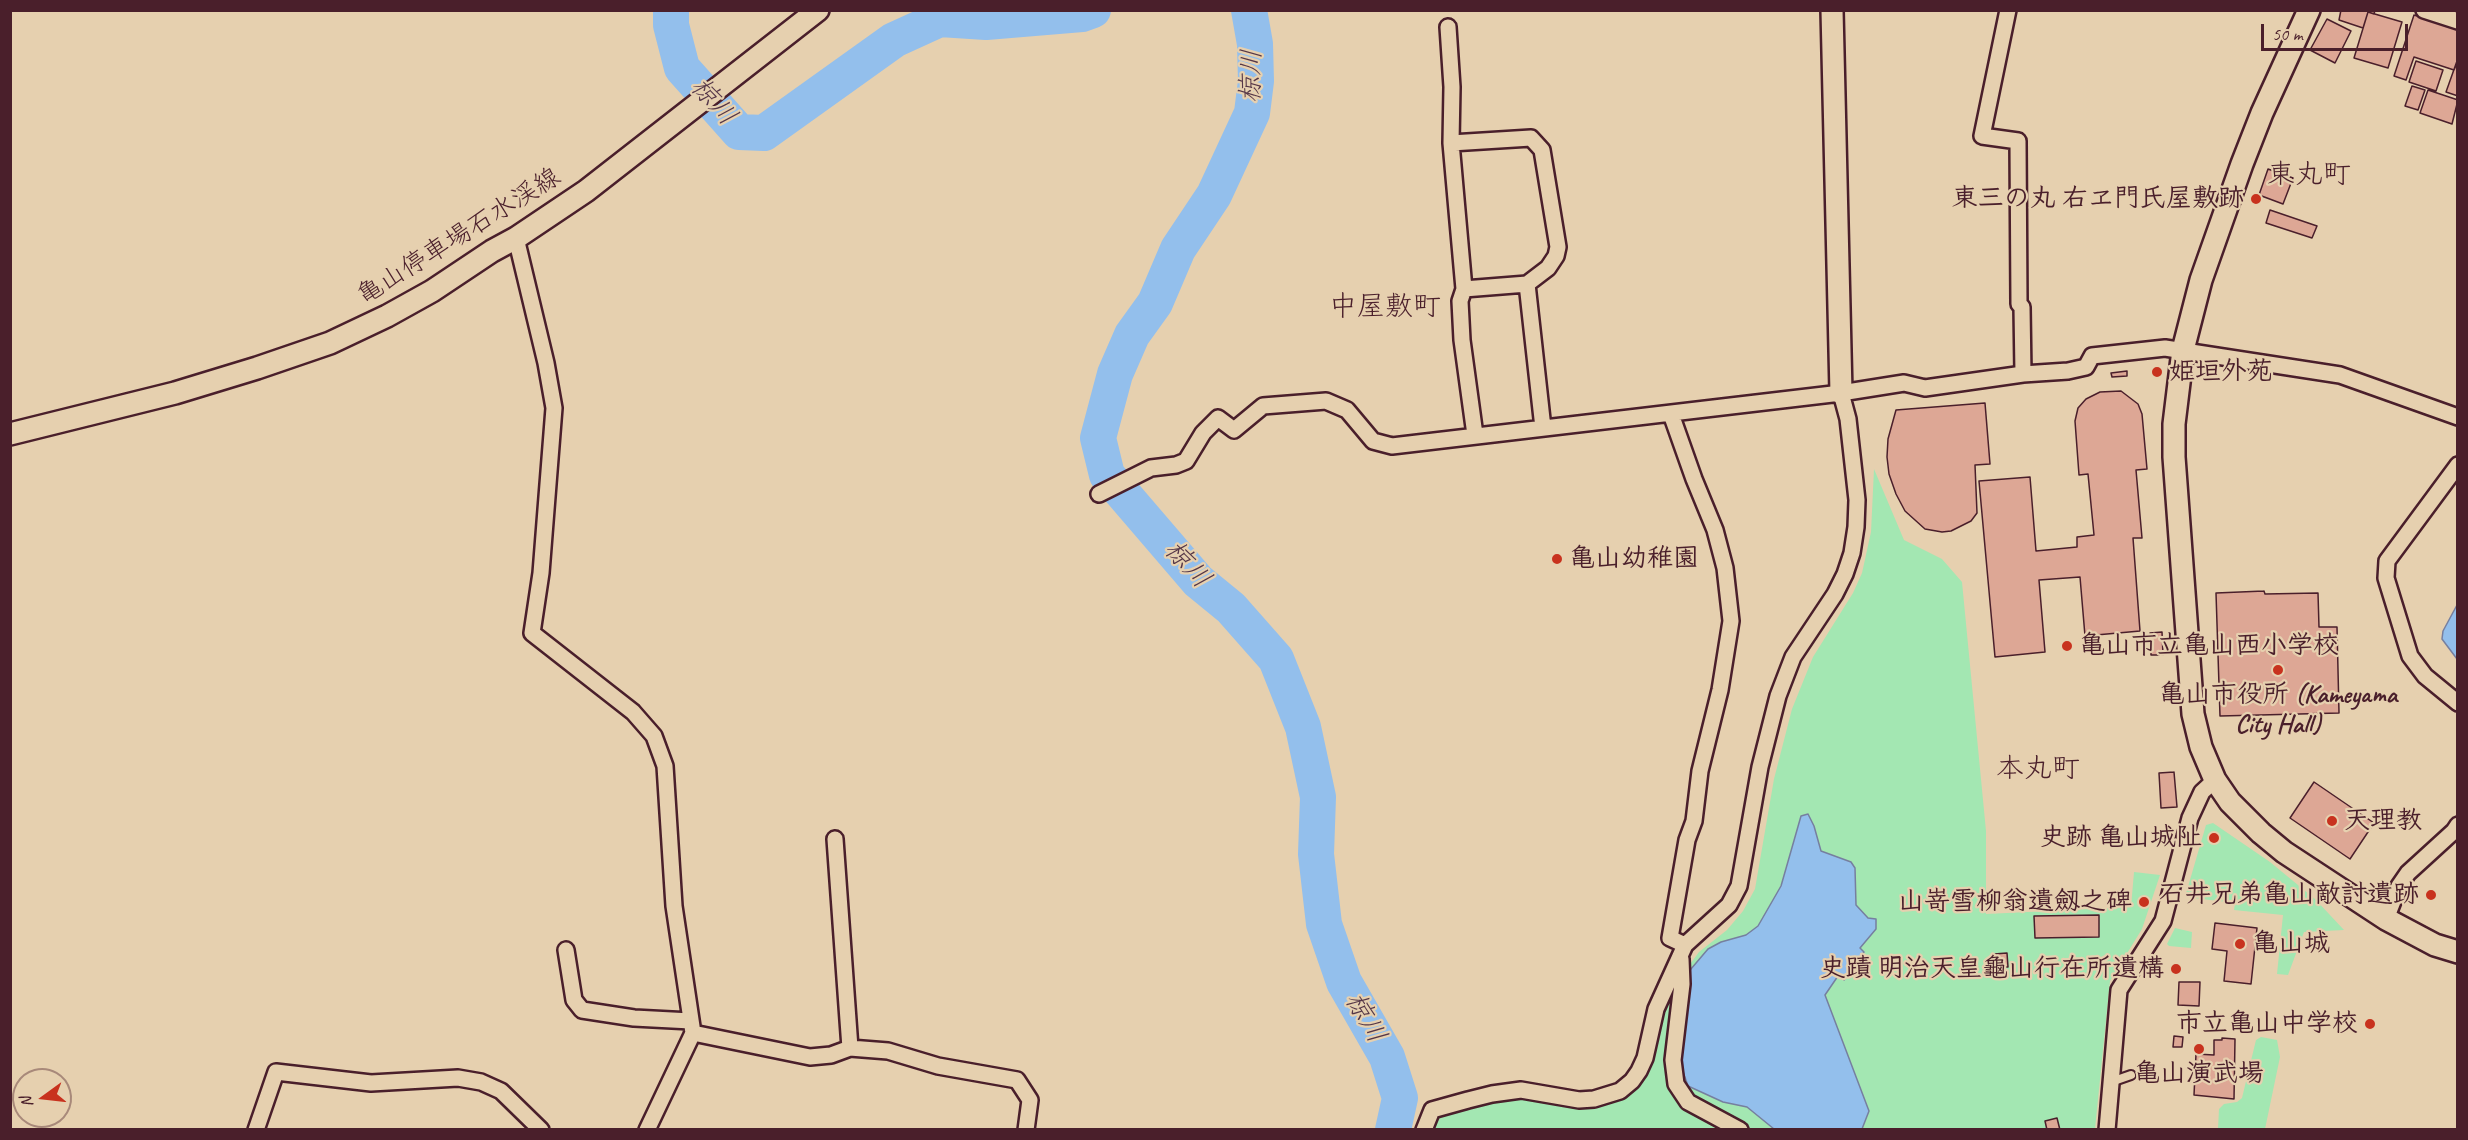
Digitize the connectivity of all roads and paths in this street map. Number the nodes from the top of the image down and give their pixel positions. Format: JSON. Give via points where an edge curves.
{"nodes":[{"id":1,"x":818,"y":10,"type":"edge"},
{"id":2,"x":1832,"y":10,"type":"edge"},
{"id":3,"x":2008,"y":10,"type":"edge"},
{"id":4,"x":2309,"y":10,"type":"edge"},
{"id":5,"x":2424,"y":10,"type":"edge"},
{"id":6,"x":2457,"y":21,"type":"edge"},
{"id":7,"x":1448,"y":27,"type":"dead end"},
{"id":8,"x":1451,"y":143,"type":"junction"},
{"id":9,"x":516,"y":238,"type":"junction"},
{"id":10,"x":1527,"y":284,"type":"junction"},
{"id":11,"x":1464,"y":289,"type":"junction"},
{"id":12,"x":2183,"y":350,"type":"junction"},
{"id":13,"x":2023,"y":374,"type":"junction"},
{"id":14,"x":1841,"y":393,"type":"junction"},
{"id":15,"x":1671,"y":414,"type":"junction"},
{"id":16,"x":2457,"y":417,"type":"edge"},
{"id":17,"x":1543,"y":428,"type":"junction"},
{"id":18,"x":10,"y":435,"type":"edge"},
{"id":19,"x":1475,"y":435,"type":"junction"},
{"id":20,"x":2457,"y":465,"type":"edge"},
{"id":21,"x":1100,"y":494,"type":"dead end"},
{"id":22,"x":2457,"y":704,"type":"edge"},
{"id":23,"x":2215,"y":780,"type":"junction"},
{"id":24,"x":2457,"y":825,"type":"edge"},
{"id":25,"x":835,"y":839,"type":"dead end"},
{"id":26,"x":2386,"y":919,"type":"junction"},
{"id":27,"x":566,"y":950,"type":"dead end"},
{"id":28,"x":1683,"y":950,"type":"junction"},
{"id":29,"x":2457,"y":952,"type":"edge"},
{"id":30,"x":692,"y":1027,"type":"junction"},
{"id":31,"x":850,"y":1048,"type":"junction"},
{"id":32,"x":2131,"y":1074,"type":"dead end"},
{"id":33,"x":2111,"y":1082,"type":"junction"},
{"id":34,"x":256,"y":1130,"type":"edge"},
{"id":35,"x":541,"y":1130,"type":"edge"},
{"id":36,"x":647,"y":1130,"type":"edge"},
{"id":37,"x":1026,"y":1130,"type":"edge"},
{"id":38,"x":1424,"y":1130,"type":"edge"},
{"id":39,"x":1740,"y":1130,"type":"edge"},
{"id":40,"x":2108,"y":1130,"type":"edge"}],
"edges":[{"from":1,"to":9,"type":"main road","name":"亀山停車場石水渓線","via":[[643,147]]},
{"from":2,"to":14,"type":"main road"},
{"from":3,"to":13,"type":"street","via":[[1982,136],[2018,141]]},
{"from":4,"to":12,"type":"main road","via":[[2242,165],[2201,280]]},
{"from":5,"to":6,"type":"street"},
{"from":7,"to":8,"type":"street"},
{"from":8,"to":10,"type":"street","via":[[1531,138],[1542,150],[1557,256]]},
{"from":8,"to":11,"type":"street"},
{"from":9,"to":18,"type":"main road","name":"亀山停車場石水渓線","via":[[423,296],[330,343],[175,393]]},
{"from":9,"to":30,"type":"street","via":[[554,408],[541,573],[532,633],[633,712],[654,736],[665,766],[674,906]]},
{"from":10,"to":11,"type":"street"},
{"from":10,"to":17,"type":"street"},
{"from":11,"to":19,"type":"street","via":[[1460,301],[1462,340]]},
{"from":12,"to":13,"type":"street","via":[[2165,348],[2092,356],[2085,367]]},
{"from":12,"to":16,"type":"street","via":[[2340,375]]},
{"from":12,"to":23,"type":"main road","via":[[2174,458],[2189,681],[2199,739]]},
{"from":13,"to":14,"type":"street","via":[[1925,388],[1904,383]]},
{"from":14,"to":15,"type":"street"},
{"from":14,"to":28,"type":"street","via":[[1848,419],[1857,500],[1851,554],[1835,594],[1793,657],[1778,696],[1760,767],[1739,886],[1729,905]]},
{"from":15,"to":17,"type":"street"},
{"from":15,"to":28,"type":"street","via":[[1725,568],[1731,621],[1670,938]]},
{"from":17,"to":19,"type":"street"},
{"from":19,"to":21,"type":"street","via":[[1392,446],[1373,441],[1347,410],[1326,401],[1263,406],[1234,430],[1218,418],[1186,460],[1151,468]]},
{"from":20,"to":22,"type":"street","via":[[2387,561],[2386,578],[2410,656],[2425,676]]},
{"from":23,"to":26,"type":"main road","via":[[2244,817],[2276,846]]},
{"from":23,"to":33,"type":"street","via":[[2202,792],[2190,818],[2163,921],[2119,990]]},
{"from":24,"to":26,"type":"street","via":[[2408,873]]},
{"from":25,"to":31,"type":"street"},
{"from":26,"to":29,"type":"main road"},
{"from":27,"to":30,"type":"street","via":[[574,1000],[582,1010]]},
{"from":28,"to":38,"type":"street","via":[[1656,1009],[1642,1065],[1632,1082],[1620,1091],[1579,1100],[1521,1090],[1492,1094],[1432,1110]]},
{"from":28,"to":39,"type":"street","via":[[1673,1060],[1676,1084],[1688,1102]]},
{"from":30,"to":31,"type":"street","via":[[810,1057]]},
{"from":30,"to":36,"type":"street"},
{"from":31,"to":37,"type":"street","via":[[888,1051],[938,1066],[1017,1080],[1030,1100]]},
{"from":32,"to":33,"type":"lane"},
{"from":33,"to":40,"type":"street"},
{"from":34,"to":35,"type":"street","via":[[276,1072],[371,1083],[458,1078],[482,1082],[501,1091]]}]}
